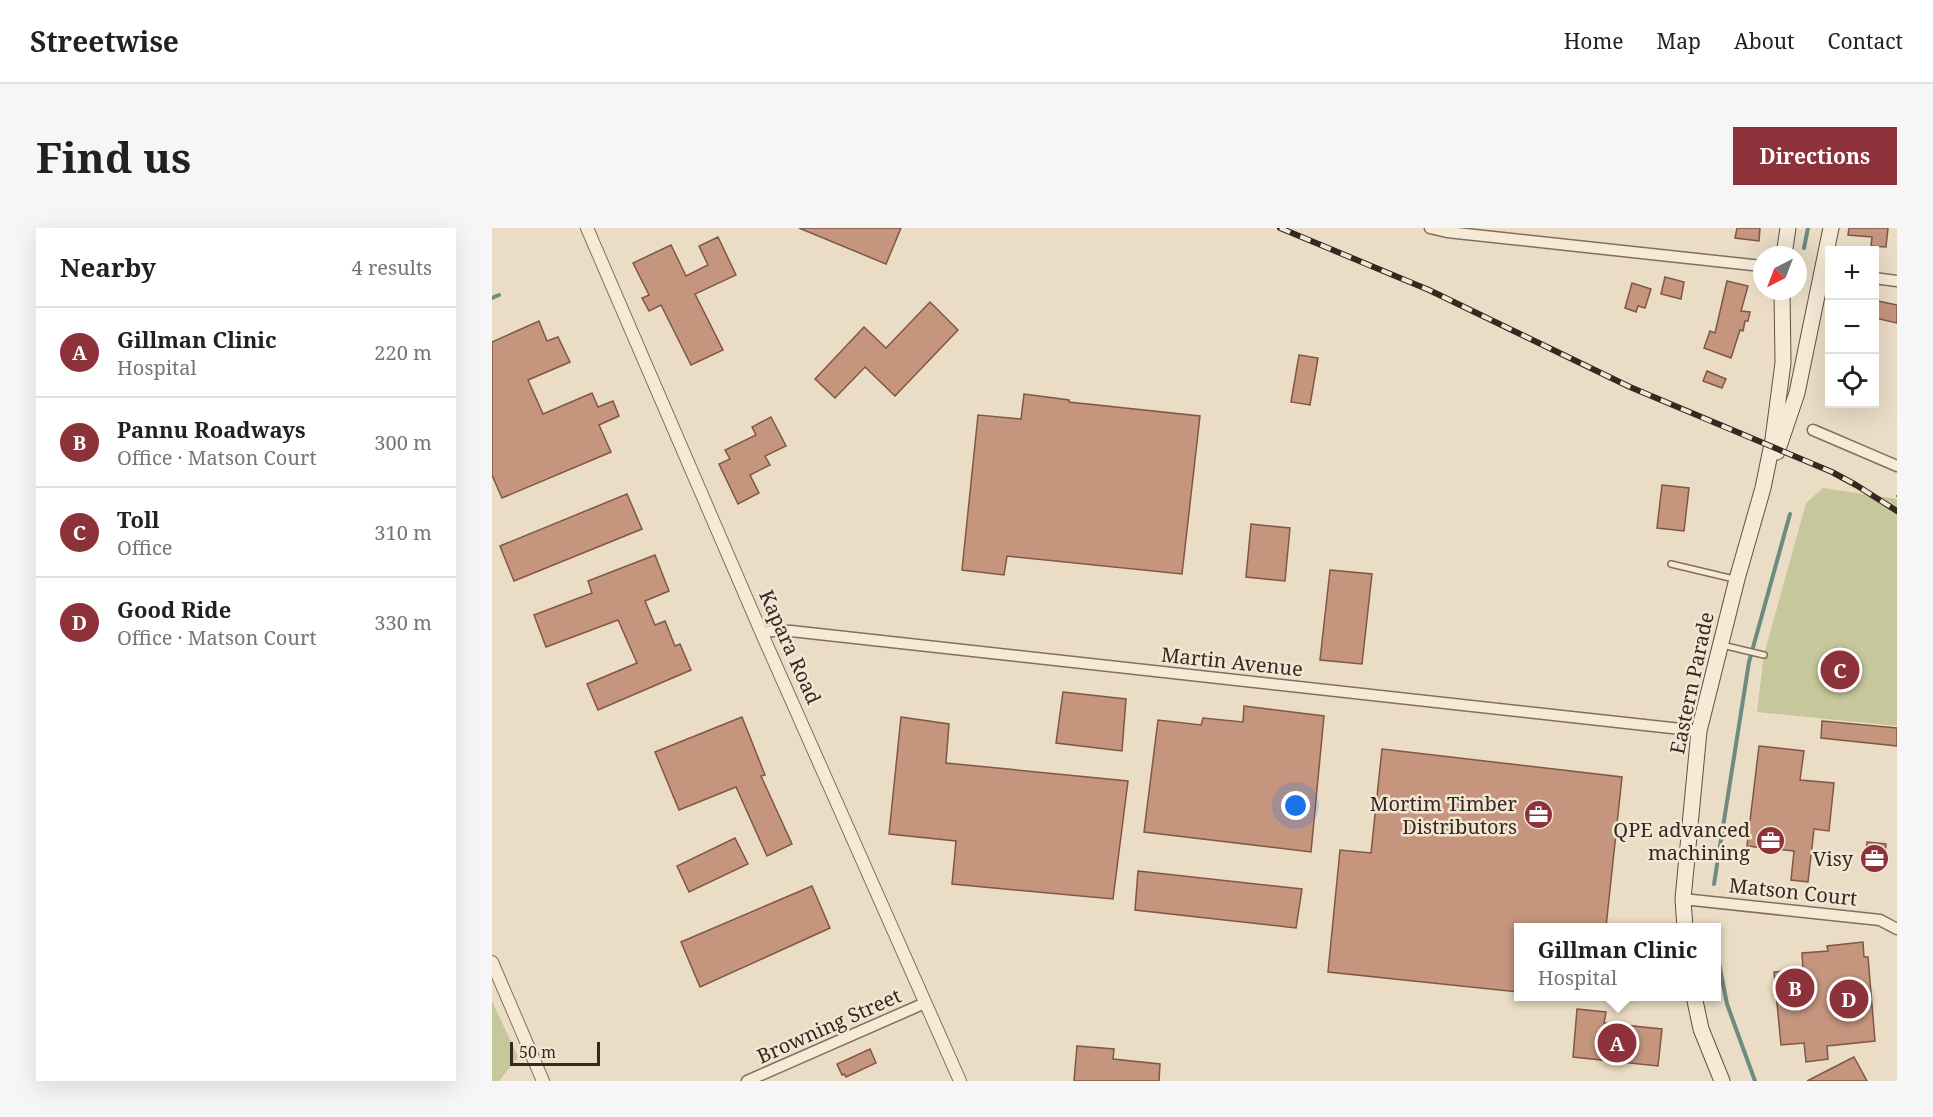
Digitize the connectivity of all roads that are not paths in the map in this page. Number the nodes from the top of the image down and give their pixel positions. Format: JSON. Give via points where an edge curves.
{"nodes":[{"id":1,"x":587,"y":228,"type":"edge"},
{"id":2,"x":1430,"y":228,"type":"edge"},
{"id":3,"x":1788,"y":228,"type":"edge"},
{"id":4,"x":1831,"y":228,"type":"edge"},
{"id":5,"x":1785,"y":246,"type":"edge"},
{"id":6,"x":1829,"y":246,"type":"edge"},
{"id":7,"x":1753,"y":265,"type":"edge"},
{"id":8,"x":1825,"y":276,"type":"edge"},
{"id":9,"x":1879,"y":279,"type":"edge"},
{"id":10,"x":1897,"y":281,"type":"edge"},
{"id":11,"x":1782,"y":300,"type":"edge"},
{"id":12,"x":1813,"y":318,"type":"junction"},
{"id":13,"x":1783,"y":355,"type":"junction"},
{"id":14,"x":1813,"y":430,"type":"dead end"},
{"id":15,"x":1897,"y":466,"type":"edge"},
{"id":16,"x":1763,"y":488,"type":"junction"},
{"id":17,"x":1671,"y":564,"type":"dead end"},
{"id":18,"x":1737,"y":579,"type":"junction"},
{"id":19,"x":762,"y":634,"type":"junction"},
{"id":20,"x":1720,"y":644,"type":"junction"},
{"id":21,"x":1764,"y":655,"type":"dead end"},
{"id":22,"x":1699,"y":731,"type":"junction"},
{"id":23,"x":1683,"y":899,"type":"junction"},
{"id":24,"x":1685,"y":923,"type":"edge"},
{"id":25,"x":1897,"y":929,"type":"edge"},
{"id":26,"x":492,"y":962,"type":"edge"},
{"id":27,"x":1696,"y":1001,"type":"edge"},
{"id":28,"x":925,"y":1003,"type":"junction"},
{"id":29,"x":543,"y":1081,"type":"edge"},
{"id":30,"x":747,"y":1081,"type":"edge"},
{"id":31,"x":960,"y":1081,"type":"edge"},
{"id":32,"x":1722,"y":1081,"type":"edge"}],
"edges":[{"from":1,"to":19,"type":"street","name":"Kapara Road"},
{"from":2,"to":7,"type":"street"},
{"from":3,"to":5,"type":"main road"},
{"from":4,"to":6,"type":"main road","name":"Eastern Parade"},
{"from":8,"to":12,"type":"main road","name":"Eastern Parade"},
{"from":9,"to":10,"type":"street"},
{"from":11,"to":13,"type":"main road","name":"Eastern Parade"},
{"from":12,"to":13,"type":"main road","via":[[1795,353]]},
{"from":12,"to":16,"type":"main road","name":"Eastern Parade","via":[[1794,403]]},
{"from":13,"to":16,"type":"main road","name":"Eastern Parade"},
{"from":14,"to":15,"type":"street"},
{"from":16,"to":18,"type":"main road","name":"Eastern Parade"},
{"from":17,"to":18,"type":"lane"},
{"from":18,"to":20,"type":"main road","name":"Eastern Parade"},
{"from":19,"to":22,"type":"street","name":"Martin Avenue","via":[[791,631]]},
{"from":19,"to":28,"type":"street","name":"Kapara Road"},
{"from":20,"to":21,"type":"lane"},
{"from":20,"to":22,"type":"main road","name":"Eastern Parade"},
{"from":22,"to":23,"type":"main road","name":"Eastern Parade"},
{"from":23,"to":24,"type":"main road","name":"Eastern Parade"},
{"from":23,"to":25,"type":"street","name":"Matson Court","via":[[1880,920]]},
{"from":26,"to":29,"type":"street"},
{"from":27,"to":32,"type":"main road","via":[[1701,1029]]},
{"from":28,"to":30,"type":"street","name":"Browning Street"},
{"from":28,"to":31,"type":"street","name":"Kapara Road"}]}
